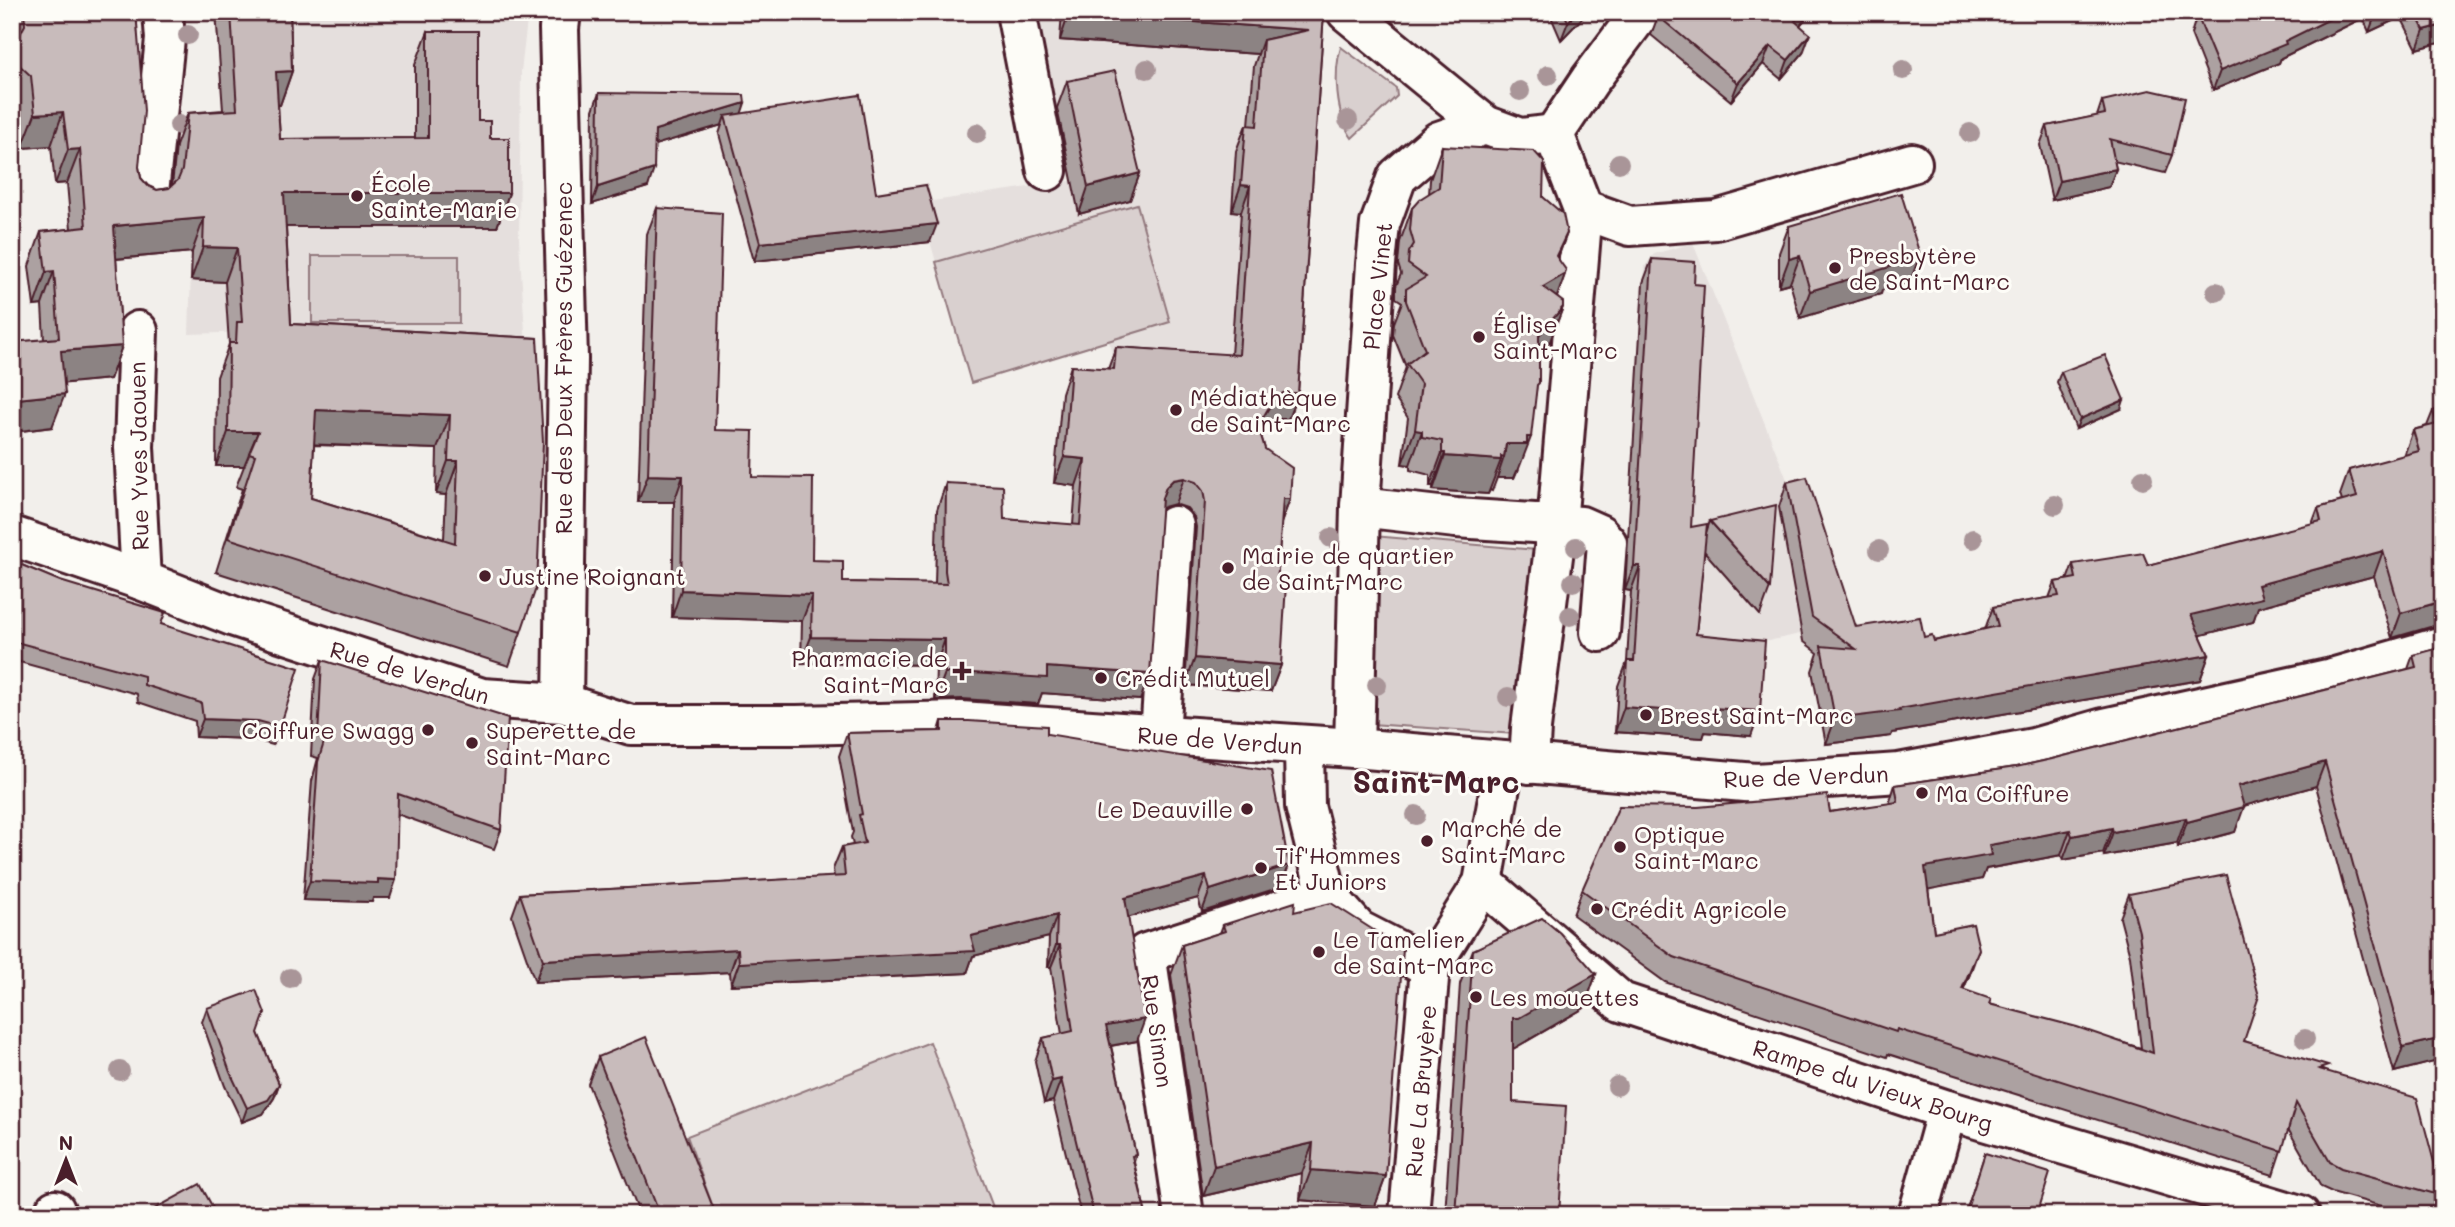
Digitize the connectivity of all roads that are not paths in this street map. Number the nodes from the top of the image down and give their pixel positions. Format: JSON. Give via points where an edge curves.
{"nodes":[{"id":1,"x":163,"y":12,"type":"edge"},
{"id":2,"x":561,"y":12,"type":"edge"},
{"id":3,"x":1016,"y":12,"type":"edge"},
{"id":4,"x":1347,"y":12,"type":"edge"},
{"id":5,"x":1641,"y":12,"type":"edge"},
{"id":6,"x":1485,"y":125,"type":"junction"},
{"id":7,"x":1555,"y":134,"type":"junction"},
{"id":8,"x":1912,"y":163,"type":"dead end"},
{"id":9,"x":1047,"y":171,"type":"dead end"},
{"id":10,"x":148,"y":202,"type":"edge"},
{"id":11,"x":1583,"y":209,"type":"junction"},
{"id":12,"x":138,"y":331,"type":"dead end"},
{"id":13,"x":1360,"y":508,"type":"junction"},
{"id":14,"x":1557,"y":525,"type":"junction"},
{"id":15,"x":1174,"y":526,"type":"dead end"},
{"id":16,"x":12,"y":536,"type":"edge"},
{"id":17,"x":141,"y":580,"type":"junction"},
{"id":18,"x":1600,"y":632,"type":"dead end"},
{"id":19,"x":2443,"y":646,"type":"edge"},
{"id":20,"x":563,"y":703,"type":"junction"},
{"id":21,"x":1160,"y":735,"type":"junction"},
{"id":22,"x":1304,"y":746,"type":"junction"},
{"id":23,"x":1354,"y":748,"type":"junction"},
{"id":24,"x":1515,"y":762,"type":"junction"},
{"id":25,"x":1483,"y":883,"type":"junction"},
{"id":26,"x":1327,"y":895,"type":"junction"},
{"id":27,"x":1430,"y":967,"type":"junction"},
{"id":28,"x":1947,"y":1110,"type":"junction"},
{"id":29,"x":1184,"y":1215,"type":"edge"},
{"id":30,"x":1409,"y":1215,"type":"edge"},
{"id":31,"x":1918,"y":1215,"type":"edge"},
{"id":32,"x":2300,"y":1215,"type":"edge"}],
"edges":[{"from":1,"to":10,"type":"street","via":[[165,39]]},
{"from":2,"to":20,"type":"street","name":"Rue des Deux Frères Guézenec","via":[[568,359]]},
{"from":3,"to":9,"type":"street"},
{"from":4,"to":6,"type":"street"},
{"from":5,"to":7,"type":"street"},
{"from":6,"to":7,"type":"street","via":[[1520,138]]},
{"from":6,"to":13,"type":"street","name":"Place Vinet","via":[[1439,141],[1397,177],[1380,224]]},
{"from":7,"to":11,"type":"street"},
{"from":8,"to":11,"type":"street","via":[[1716,220],[1630,226]]},
{"from":11,"to":14,"type":"street"},
{"from":12,"to":17,"type":"street","name":"Rue Yves Jaouen","via":[[134,447]]},
{"from":13,"to":14,"type":"street"},
{"from":13,"to":23,"type":"street","name":"Place Vinet"},
{"from":14,"to":18,"type":"street","via":[[1581,526],[1607,543]]},
{"from":14,"to":24,"type":"street"},
{"from":15,"to":21,"type":"street"},
{"from":16,"to":17,"type":"street","name":"Rue de Verdun"},
{"from":17,"to":20,"type":"street","name":"Rue de Verdun","via":[[234,617],[482,698]]},
{"from":19,"to":24,"type":"street","name":"Rue de Verdun","via":[[2332,678],[2034,748],[1899,773],[1756,783]]},
{"from":20,"to":21,"type":"street","name":"Rue de Verdun","via":[[631,725],[961,721]]},
{"from":21,"to":22,"type":"street","name":"Rue de Verdun"},
{"from":22,"to":23,"type":"street","name":"Rue de Verdun"},
{"from":22,"to":26,"type":"street","via":[[1305,806]]},
{"from":23,"to":24,"type":"street","name":"Rue de Verdun"},
{"from":24,"to":25,"type":"street","via":[[1500,787]]},
{"from":25,"to":27,"type":"street"},
{"from":25,"to":28,"type":"street","name":"Rampe du Vieux Bourg","via":[[1621,1002]]},
{"from":26,"to":27,"type":"street","via":[[1358,929]]},
{"from":26,"to":29,"type":"street","name":"Rue Simon","via":[[1146,953]]},
{"from":27,"to":30,"type":"street","name":"Rue La Bruyère"},
{"from":28,"to":31,"type":"street"},
{"from":28,"to":32,"type":"street","name":"Rampe du Vieux Bourg"}]}
